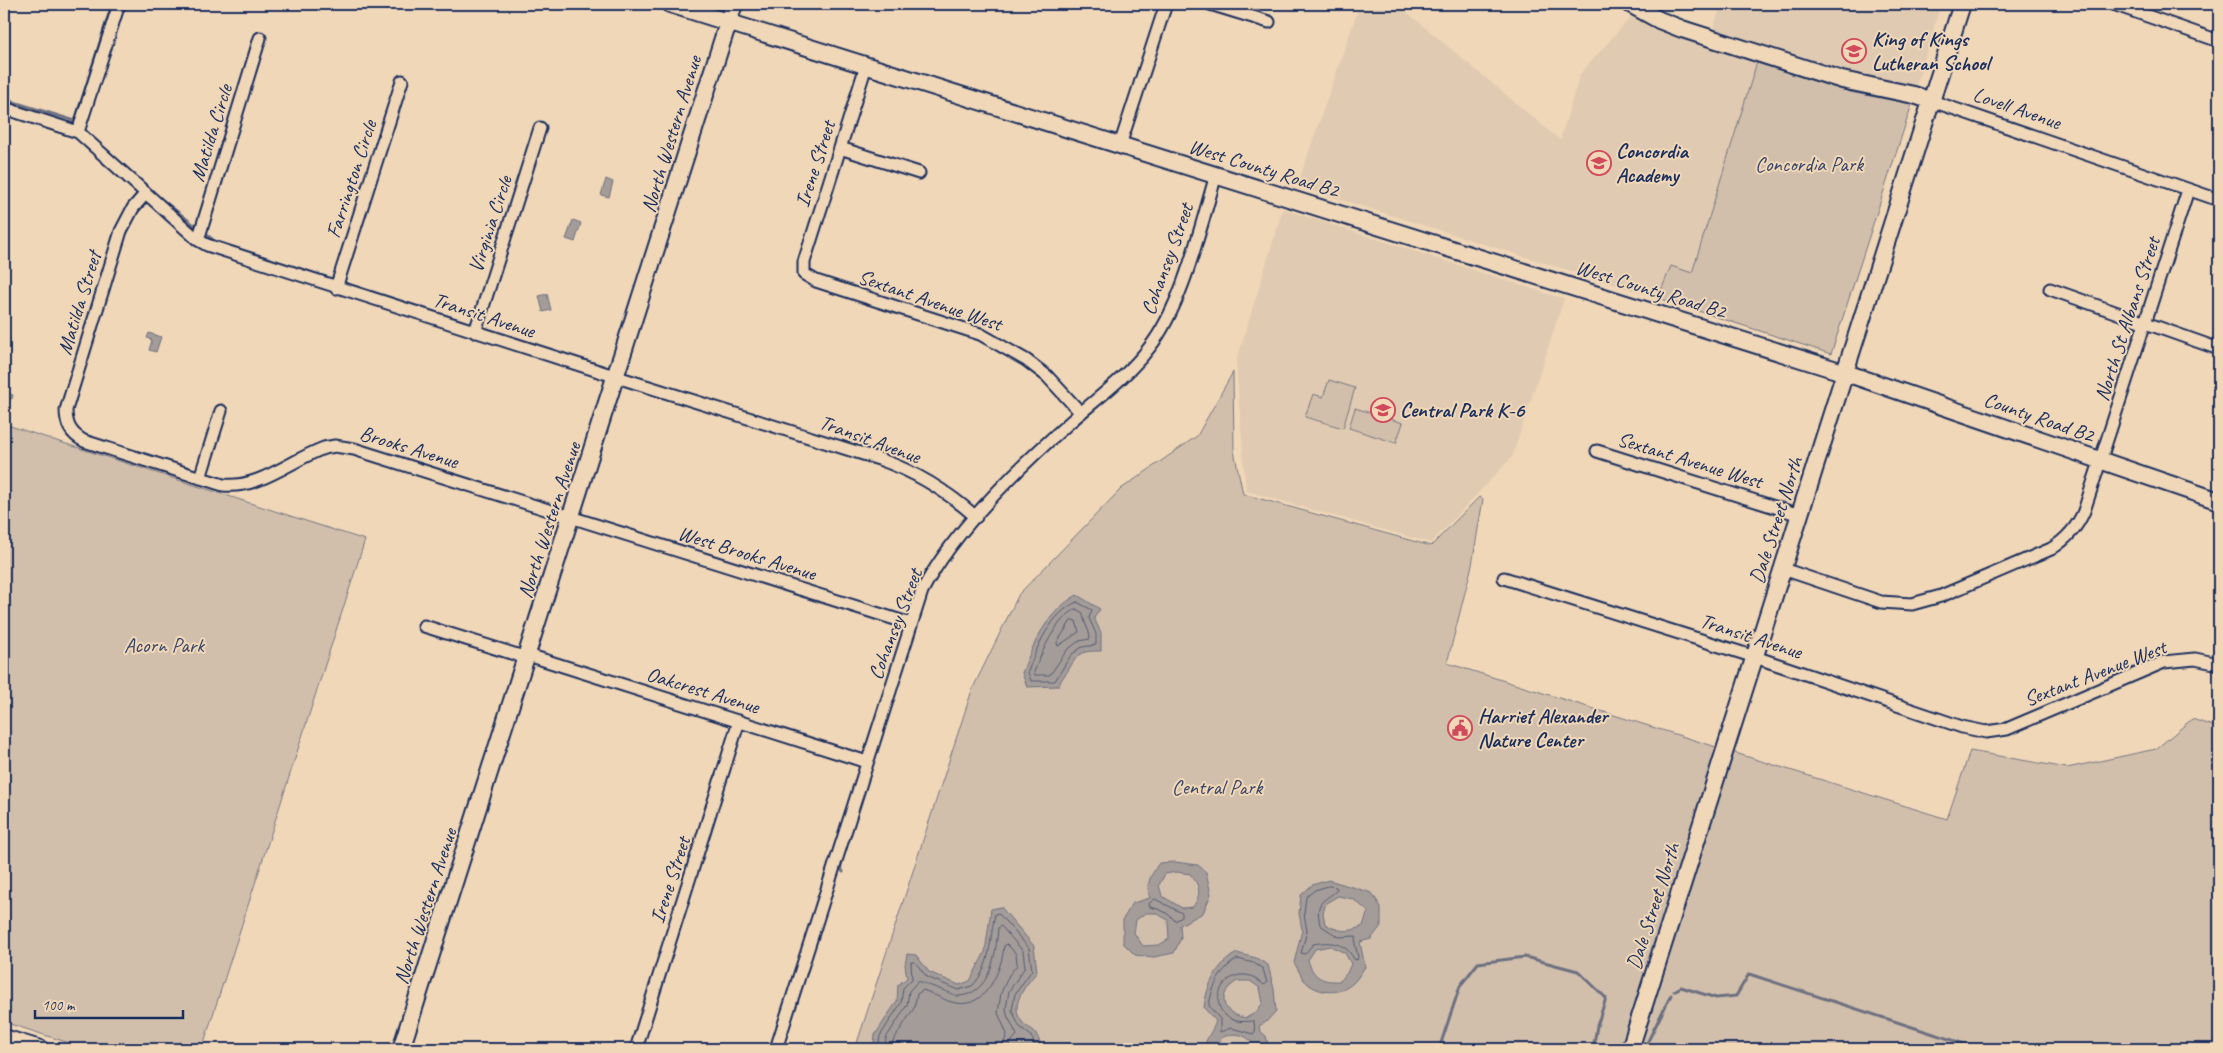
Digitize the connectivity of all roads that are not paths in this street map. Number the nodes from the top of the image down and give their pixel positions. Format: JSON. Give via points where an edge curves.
{"nodes":[{"id":1,"x":119,"y":4,"type":"edge"},
{"id":2,"x":670,"y":4,"type":"edge"},
{"id":3,"x":734,"y":4,"type":"edge"},
{"id":4,"x":1166,"y":4,"type":"edge"},
{"id":5,"x":1210,"y":4,"type":"edge"},
{"id":6,"x":1630,"y":4,"type":"edge"},
{"id":7,"x":1962,"y":4,"type":"edge"},
{"id":8,"x":2113,"y":4,"type":"edge"},
{"id":9,"x":728,"y":22,"type":"junction"},
{"id":10,"x":1269,"y":22,"type":"dead end"},
{"id":11,"x":260,"y":38,"type":"dead end"},
{"id":12,"x":2219,"y":42,"type":"edge"},
{"id":13,"x":866,"y":66,"type":"junction"},
{"id":14,"x":402,"y":81,"type":"dead end"},
{"id":15,"x":1932,"y":101,"type":"junction"},
{"id":16,"x":4,"y":108,"type":"edge"},
{"id":17,"x":540,"y":128,"type":"dead end"},
{"id":18,"x":78,"y":132,"type":"junction"},
{"id":19,"x":1120,"y":145,"type":"junction"},
{"id":20,"x":840,"y":148,"type":"junction"},
{"id":21,"x":919,"y":173,"type":"dead end"},
{"id":22,"x":1216,"y":175,"type":"junction"},
{"id":23,"x":2188,"y":190,"type":"junction"},
{"id":24,"x":146,"y":193,"type":"junction"},
{"id":25,"x":2219,"y":200,"type":"edge"},
{"id":26,"x":198,"y":240,"type":"junction"},
{"id":27,"x":804,"y":274,"type":"joint"},
{"id":28,"x":336,"y":288,"type":"junction"},
{"id":29,"x":2050,"y":288,"type":"dead end"},
{"id":30,"x":2145,"y":324,"type":"junction"},
{"id":31,"x":475,"y":332,"type":"junction"},
{"id":32,"x":2219,"y":349,"type":"edge"},
{"id":33,"x":1846,"y":372,"type":"junction"},
{"id":34,"x":617,"y":377,"type":"junction"},
{"id":35,"x":221,"y":411,"type":"dead end"},
{"id":36,"x":1081,"y":413,"type":"junction"},
{"id":37,"x":70,"y":429,"type":"joint"},
{"id":38,"x":1597,"y":451,"type":"dead end"},
{"id":39,"x":2101,"y":461,"type":"junction"},
{"id":40,"x":200,"y":478,"type":"junction"},
{"id":41,"x":2219,"y":501,"type":"edge"},
{"id":42,"x":1800,"y":515,"type":"junction"},
{"id":43,"x":976,"y":517,"type":"junction"},
{"id":44,"x":572,"y":518,"type":"junction"},
{"id":45,"x":1783,"y":569,"type":"junction"},
{"id":46,"x":1504,"y":578,"type":"dead end"},
{"id":47,"x":911,"y":624,"type":"junction"},
{"id":48,"x":424,"y":626,"type":"dead end"},
{"id":49,"x":528,"y":656,"type":"junction"},
{"id":50,"x":1755,"y":657,"type":"junction"},
{"id":51,"x":2219,"y":664,"type":"edge"},
{"id":52,"x":739,"y":721,"type":"junction"},
{"id":53,"x":1986,"y":732,"type":"joint"},
{"id":54,"x":867,"y":762,"type":"junction"},
{"id":55,"x":4,"y":1038,"type":"edge"},
{"id":56,"x":40,"y":1049,"type":"edge"},
{"id":57,"x":401,"y":1049,"type":"edge"},
{"id":58,"x":636,"y":1049,"type":"edge"},
{"id":59,"x":776,"y":1049,"type":"edge"},
{"id":60,"x":1630,"y":1049,"type":"edge"}],
"edges":[{"from":1,"to":18,"type":"street"},
{"from":2,"to":9,"type":"street","name":"West County Road B2"},
{"from":3,"to":9,"type":"street","name":"North Western Avenue"},
{"from":4,"to":19,"type":"street"},
{"from":5,"to":10,"type":"street"},
{"from":6,"to":15,"type":"street","name":"Lovell Avenue","via":[[1690,32],[1842,80]]},
{"from":7,"to":15,"type":"street","name":"Dale Street North"},
{"from":8,"to":12,"type":"street"},
{"from":9,"to":13,"type":"street","name":"West County Road B2"},
{"from":9,"to":34,"type":"street","name":"North Western Avenue"},
{"from":11,"to":26,"type":"street","name":"Matilda Circle"},
{"from":13,"to":19,"type":"street","name":"West County Road B2"},
{"from":13,"to":20,"type":"street","name":"Irene Street"},
{"from":14,"to":28,"type":"street","name":"Farrington Circle"},
{"from":15,"to":23,"type":"street","name":"Lovell Avenue"},
{"from":15,"to":33,"type":"street","name":"Dale Street North"},
{"from":16,"to":18,"type":"street","name":"Transit Avenue"},
{"from":17,"to":31,"type":"street","name":"Virginia Circle"},
{"from":18,"to":24,"type":"street","name":"Transit Avenue"},
{"from":19,"to":22,"type":"street","name":"West County Road B2"},
{"from":20,"to":21,"type":"street"},
{"from":20,"to":27,"type":"street","name":"Irene Street","via":[[804,262]]},
{"from":22,"to":33,"type":"street","name":"West County Road B2"},
{"from":22,"to":36,"type":"street","name":"Cohansey Street","via":[[1180,290],[1162,330],[1136,364]]},
{"from":23,"to":25,"type":"street","name":"Lovell Avenue"},
{"from":23,"to":30,"type":"street","name":"North St Albans Street"},
{"from":24,"to":26,"type":"street","name":"Transit Avenue"},
{"from":24,"to":37,"type":"street","name":"Matilda Street","via":[[133,208],[121,231],[66,410]]},
{"from":26,"to":28,"type":"street","name":"Transit Avenue"},
{"from":27,"to":36,"type":"street","name":"Sextant Avenue West","via":[[816,281],[955,325],[996,342],[1047,376]]},
{"from":28,"to":31,"type":"street","name":"Transit Avenue"},
{"from":29,"to":30,"type":"street"},
{"from":30,"to":32,"type":"street"},
{"from":30,"to":39,"type":"street","name":"North St Albans Street"},
{"from":31,"to":34,"type":"street","name":"Transit Avenue"},
{"from":33,"to":39,"type":"street","name":"County Road B2"},
{"from":33,"to":42,"type":"street","name":"Dale Street North"},
{"from":34,"to":43,"type":"street","name":"Transit Avenue","via":[[899,466],[942,489]]},
{"from":34,"to":44,"type":"street","name":"North Western Avenue"},
{"from":35,"to":40,"type":"street"},
{"from":36,"to":43,"type":"street","name":"Cohansey Street","via":[[1023,466]]},
{"from":37,"to":40,"type":"street","name":"Brooks Avenue","via":[[84,441]]},
{"from":38,"to":42,"type":"street","name":"Sextant Avenue West"},
{"from":39,"to":41,"type":"street","name":"County Road B2"},
{"from":39,"to":45,"type":"street","name":"North St Albans Street","via":[[2079,522],[2062,542],[1927,601],[1912,604],[1881,602]]},
{"from":40,"to":44,"type":"street","name":"Brooks Avenue","via":[[237,486],[251,483],[324,448],[346,447]]},
{"from":42,"to":45,"type":"street","name":"Dale Street North"},
{"from":43,"to":47,"type":"street","name":"Cohansey Street","via":[[932,572]]},
{"from":44,"to":47,"type":"street","name":"West Brooks Avenue"},
{"from":44,"to":49,"type":"street","name":"North Western Avenue"},
{"from":45,"to":50,"type":"street","name":"Dale Street North"},
{"from":46,"to":50,"type":"street","name":"Transit Avenue"},
{"from":47,"to":54,"type":"street","name":"Cohansey Street"},
{"from":48,"to":49,"type":"street","name":"Oakcrest Avenue"},
{"from":49,"to":52,"type":"street","name":"Oakcrest Avenue"},
{"from":49,"to":57,"type":"street","name":"North Western Avenue"},
{"from":50,"to":53,"type":"street","name":"Transit Avenue","via":[[1962,727]]},
{"from":50,"to":60,"type":"street","name":"Dale Street North"},
{"from":51,"to":53,"type":"street","name":"Sextant Avenue West","via":[[2195,660],[2164,662],[2007,729]]},
{"from":52,"to":54,"type":"street","name":"Oakcrest Avenue"},
{"from":52,"to":58,"type":"street","name":"Irene Street"},
{"from":54,"to":59,"type":"street","name":"Cohansey Street"},
{"from":55,"to":56,"type":"street"}]}
